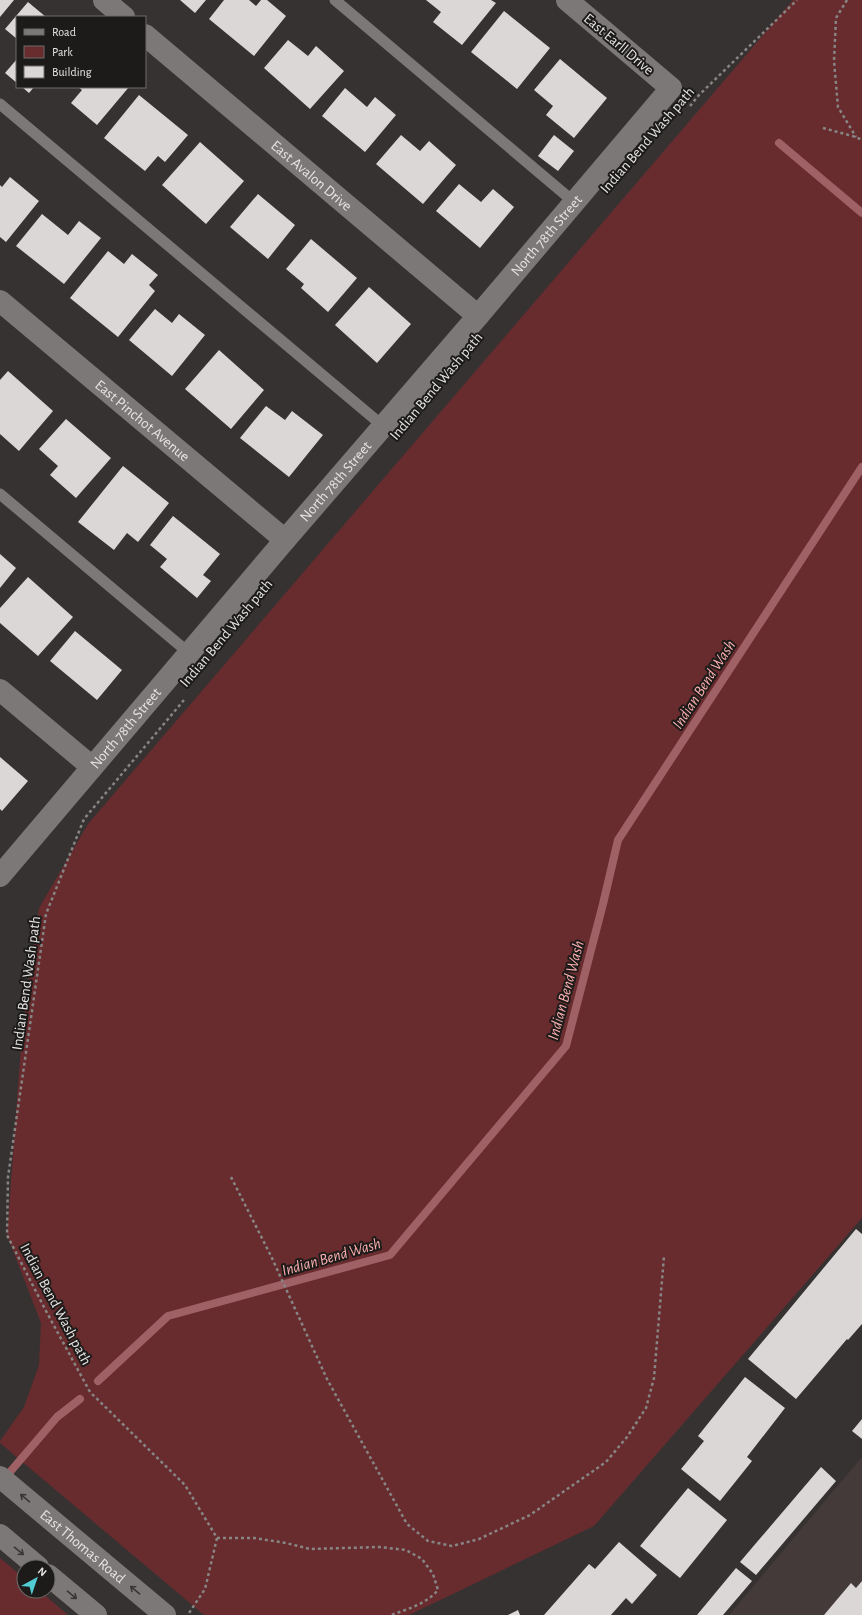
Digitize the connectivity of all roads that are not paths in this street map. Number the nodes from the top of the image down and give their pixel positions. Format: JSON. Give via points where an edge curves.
{"nodes":[{"id":1,"x":104,"y":0,"type":"edge"},
{"id":2,"x":335,"y":0,"type":"edge"},
{"id":3,"x":567,"y":0,"type":"edge"},
{"id":4,"x":123,"y":16,"type":"edge"},
{"id":5,"x":146,"y":36,"type":"edge"},
{"id":6,"x":671,"y":88,"type":"joint"},
{"id":7,"x":0,"y":104,"type":"edge"},
{"id":8,"x":574,"y":202,"type":"junction"},
{"id":9,"x":0,"y":301,"type":"edge"},
{"id":10,"x":478,"y":316,"type":"junction"},
{"id":11,"x":383,"y":426,"type":"junction"},
{"id":12,"x":0,"y":494,"type":"edge"},
{"id":13,"x":285,"y":540,"type":"junction"},
{"id":14,"x":189,"y":653,"type":"junction"},
{"id":15,"x":0,"y":690,"type":"edge"},
{"id":16,"x":92,"y":767,"type":"junction"},
{"id":17,"x":0,"y":876,"type":"edge"},
{"id":18,"x":0,"y":1477,"type":"edge"},
{"id":19,"x":0,"y":1535,"type":"edge"},
{"id":20,"x":28,"y":1559,"type":"edge"},
{"id":21,"x":56,"y":1582,"type":"edge"},
{"id":22,"x":96,"y":1615,"type":"edge"},
{"id":23,"x":165,"y":1615,"type":"edge"}],
"edges":[{"from":1,"to":4,"type":"street"},
{"from":2,"to":8,"type":"lane"},
{"from":3,"to":6,"type":"street","name":"East Earll Drive"},
{"from":5,"to":10,"type":"street","name":"East Avalon Drive"},
{"from":6,"to":8,"type":"street","name":"North 78th Street"},
{"from":7,"to":11,"type":"lane"},
{"from":8,"to":10,"type":"street","name":"North 78th Street"},
{"from":9,"to":13,"type":"street","name":"East Pinchot Avenue"},
{"from":10,"to":11,"type":"street","name":"North 78th Street"},
{"from":11,"to":13,"type":"street","name":"North 78th Street"},
{"from":12,"to":14,"type":"lane"},
{"from":13,"to":14,"type":"street","name":"North 78th Street"},
{"from":14,"to":16,"type":"street","name":"North 78th Street"},
{"from":15,"to":16,"type":"street"},
{"from":16,"to":17,"type":"street","name":"North 78th Street"},
{"from":23,"to":18,"type":"street","name":"East Thomas Road","one_way":true},
{"from":19,"to":20,"type":"street","one_way":true},
{"from":21,"to":22,"type":"street","one_way":true}]}
